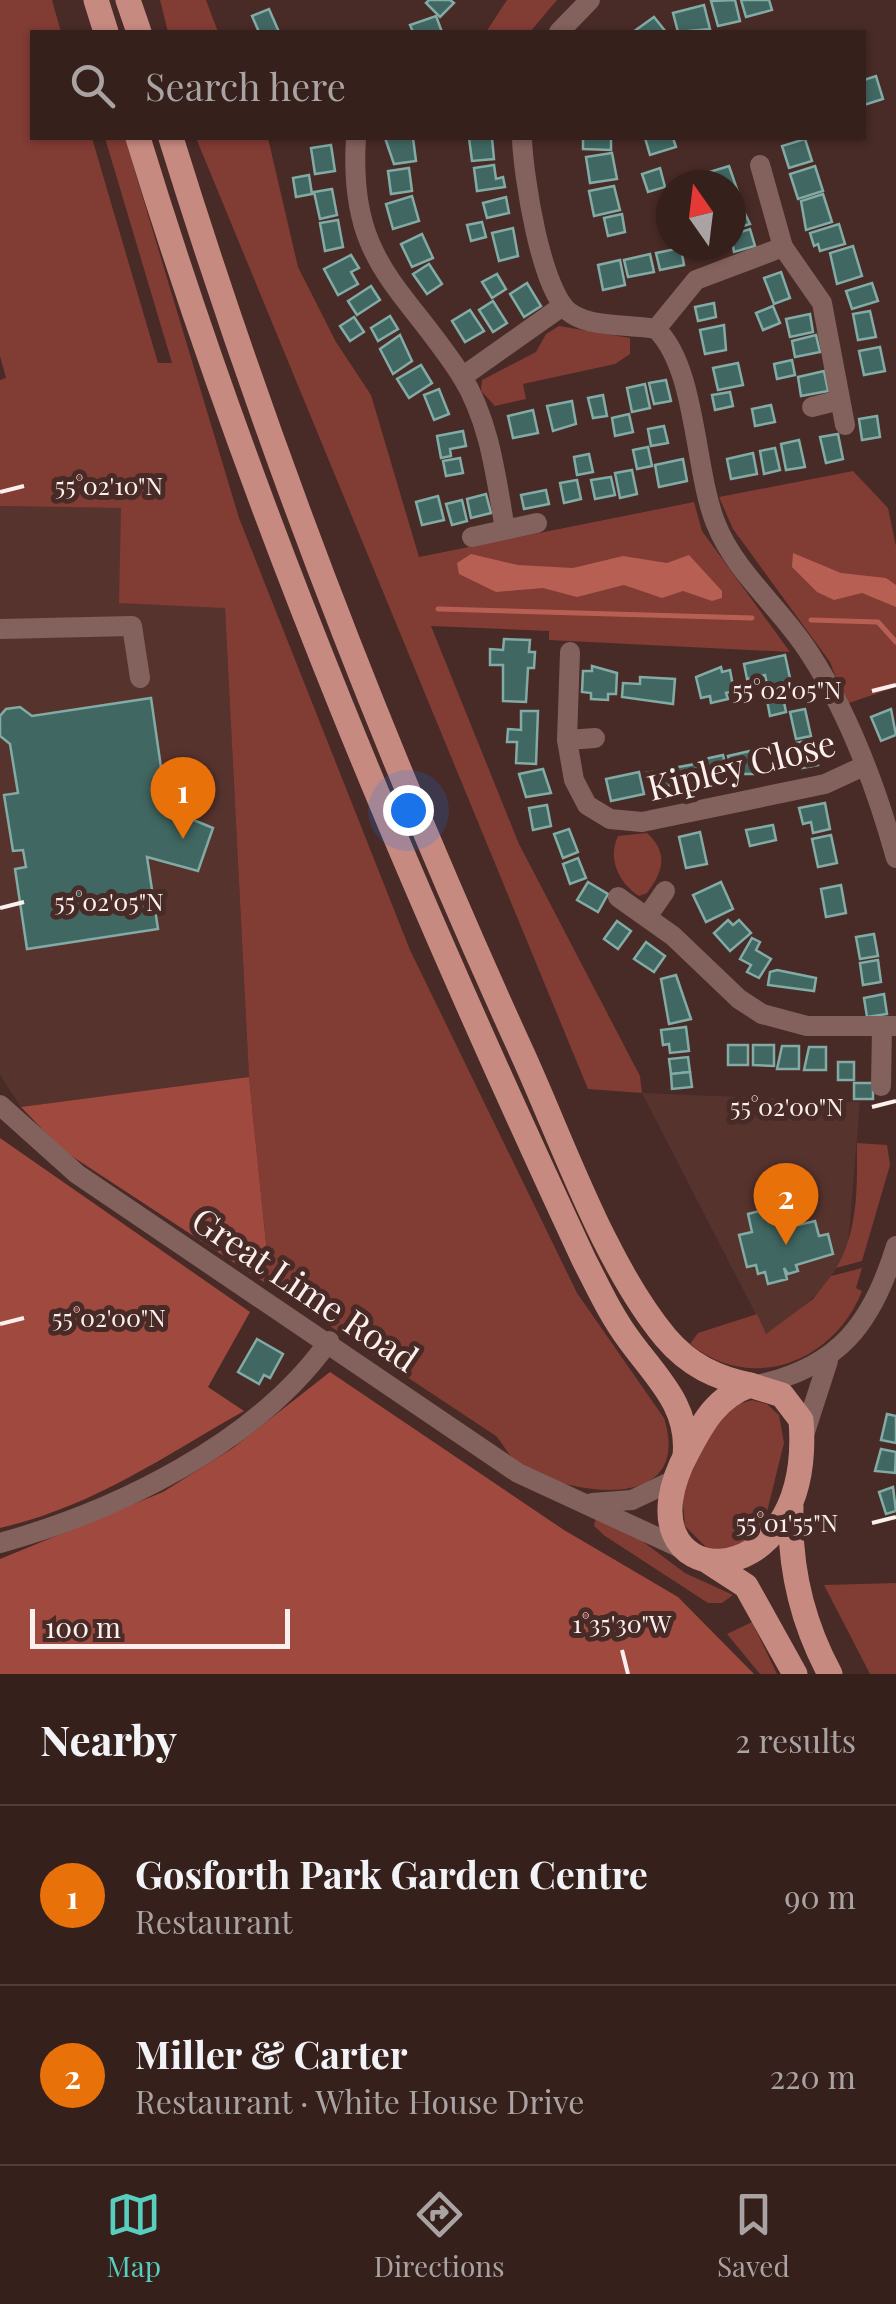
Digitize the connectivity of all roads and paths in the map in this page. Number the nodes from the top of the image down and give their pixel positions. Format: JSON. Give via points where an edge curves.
{"nodes":[{"id":1,"x":96,"y":0,"type":"edge"},
{"id":2,"x":128,"y":0,"type":"edge"},
{"id":3,"x":590,"y":0,"type":"edge"},
{"id":4,"x":105,"y":30,"type":"edge"},
{"id":5,"x":137,"y":30,"type":"edge"},
{"id":6,"x":562,"y":30,"type":"edge"},
{"id":7,"x":139,"y":140,"type":"edge"},
{"id":8,"x":172,"y":140,"type":"edge"},
{"id":9,"x":356,"y":140,"type":"edge"},
{"id":10,"x":522,"y":140,"type":"edge"},
{"id":11,"x":760,"y":164,"type":"dead end"},
{"id":12,"x":783,"y":247,"type":"junction"},
{"id":13,"x":561,"y":307,"type":"junction"},
{"id":14,"x":656,"y":329,"type":"junction"},
{"id":15,"x":462,"y":377,"type":"junction"},
{"id":16,"x":840,"y":400,"type":"junction"},
{"id":17,"x":812,"y":408,"type":"dead end"},
{"id":18,"x":845,"y":425,"type":"dead end"},
{"id":19,"x":537,"y":523,"type":"dead end"},
{"id":20,"x":506,"y":530,"type":"junction"},
{"id":21,"x":472,"y":537,"type":"dead end"},
{"id":22,"x":0,"y":629,"type":"edge"},
{"id":23,"x":570,"y":652,"type":"dead end"},
{"id":24,"x":140,"y":678,"type":"dead end"},
{"id":25,"x":596,"y":738,"type":"dead end"},
{"id":26,"x":567,"y":740,"type":"junction"},
{"id":27,"x":864,"y":766,"type":"junction"},
{"id":28,"x":894,"y":845,"type":"edge"},
{"id":29,"x":665,"y":891,"type":"dead end"},
{"id":30,"x":618,"y":897,"type":"dead end"},
{"id":31,"x":647,"y":918,"type":"junction"},
{"id":32,"x":889,"y":1026,"type":"edge"},
{"id":33,"x":881,"y":1086,"type":"dead end"},
{"id":34,"x":0,"y":1106,"type":"edge"},
{"id":35,"x":896,"y":1246,"type":"edge"},
{"id":36,"x":328,"y":1341,"type":"junction"},
{"id":37,"x":828,"y":1361,"type":"junction"},
{"id":38,"x":753,"y":1385,"type":"junction"},
{"id":39,"x":801,"y":1447,"type":"junction"},
{"id":40,"x":685,"y":1456,"type":"junction"},
{"id":41,"x":674,"y":1480,"type":"junction"},
{"id":42,"x":791,"y":1498,"type":"junction"},
{"id":43,"x":590,"y":1503,"type":"junction"},
{"id":44,"x":0,"y":1543,"type":"edge"},
{"id":45,"x":700,"y":1557,"type":"junction"},
{"id":46,"x":795,"y":1674,"type":"edge"},
{"id":47,"x":830,"y":1674,"type":"edge"}],
"edges":[{"from":1,"to":4,"type":"main road"},
{"from":2,"to":5,"type":"main road"},
{"from":3,"to":6,"type":"street"},
{"from":7,"to":40,"type":"main road","via":[[210,357],[335,694],[584,1260],[612,1314],[680,1412]]},
{"from":8,"to":38,"type":"main road","via":[[336,611],[465,927],[588,1197],[663,1335],[704,1371]]},
{"from":9,"to":15,"type":"street","via":[[358,200],[374,256]]},
{"from":10,"to":13,"type":"street","via":[[531,208]]},
{"from":11,"to":12,"type":"street"},
{"from":12,"to":14,"type":"street","via":[[696,280]]},
{"from":12,"to":16,"type":"street","via":[[822,302]]},
{"from":13,"to":14,"type":"street","via":[[576,317]]},
{"from":13,"to":15,"type":"street"},
{"from":14,"to":27,"type":"street","via":[[678,366],[717,528],[811,656]]},
{"from":15,"to":20,"type":"street","via":[[489,444]]},
{"from":16,"to":17,"type":"street"},
{"from":16,"to":18,"type":"street"},
{"from":19,"to":20,"type":"street"},
{"from":20,"to":21,"type":"street"},
{"from":22,"to":24,"type":"street","via":[[132,626]]},
{"from":23,"to":26,"type":"street","name":"Kipley Close"},
{"from":25,"to":26,"type":"street"},
{"from":26,"to":27,"type":"street","name":"Kipley Close","via":[[578,793],[596,812],[626,823],[826,784]]},
{"from":27,"to":28,"type":"street"},
{"from":29,"to":31,"type":"street"},
{"from":30,"to":31,"type":"street"},
{"from":31,"to":32,"type":"street","via":[[762,1014],[808,1026]]},
{"from":32,"to":33,"type":"street"},
{"from":34,"to":36,"type":"street","name":"Great Lime Road","via":[[76,1174]]},
{"from":35,"to":37,"type":"street","via":[[868,1313]]},
{"from":36,"to":43,"type":"street","name":"Great Lime Road","via":[[518,1473]]},
{"from":36,"to":44,"type":"street","via":[[295,1380],[224,1440],[120,1502]]},
{"from":37,"to":38,"type":"street"},
{"from":37,"to":39,"type":"street"},
{"from":38,"to":39,"type":"main road","via":[[774,1390],[793,1406],[801,1420]]},
{"from":38,"to":40,"type":"main road","via":[[717,1404]]},
{"from":39,"to":42,"type":"main road"},
{"from":40,"to":41,"type":"main road"},
{"from":41,"to":43,"type":"street","via":[[632,1500]]},
{"from":41,"to":45,"type":"main road","via":[[670,1523]]},
{"from":42,"to":45,"type":"main road","via":[[763,1546],[741,1559]]},
{"from":42,"to":47,"type":"main road","via":[[798,1593]]},
{"from":43,"to":45,"type":"street","name":"Great Lime Road"},
{"from":45,"to":46,"type":"main road","via":[[746,1586]]}]}
